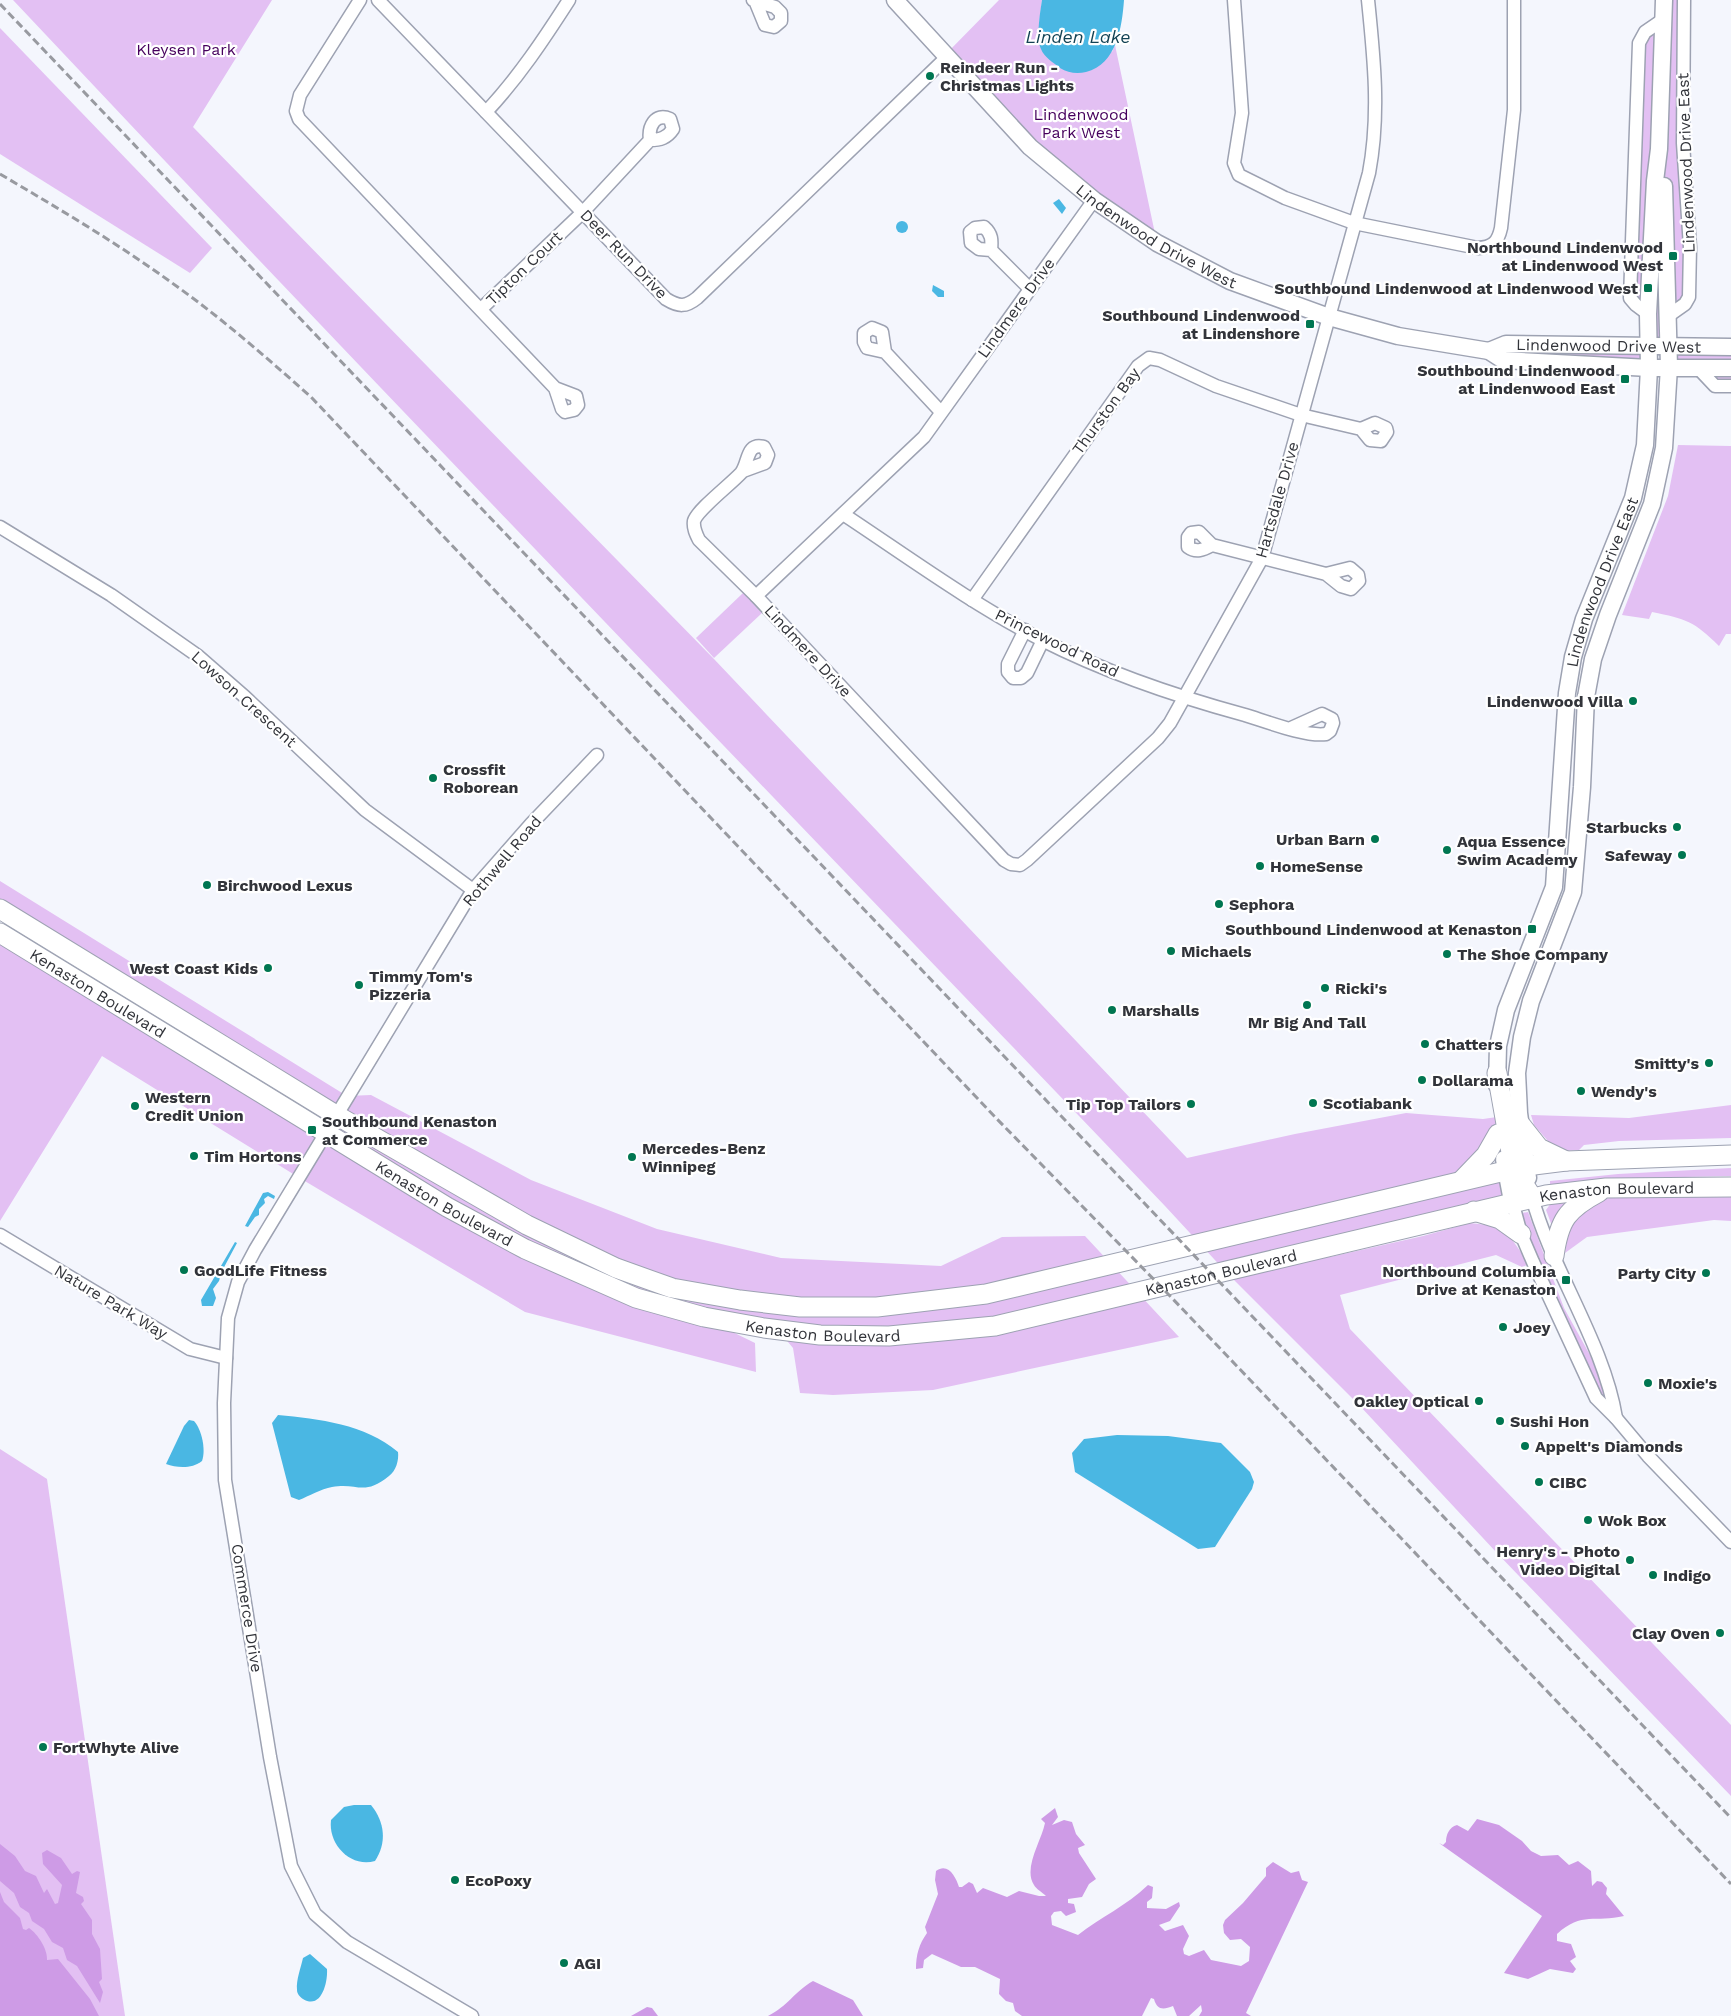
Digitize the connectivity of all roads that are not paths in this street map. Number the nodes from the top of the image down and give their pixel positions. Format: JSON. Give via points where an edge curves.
{"nodes":[{"id":1,"x":360,"y":0,"type":"edge"},
{"id":2,"x":378,"y":0,"type":"edge"},
{"id":3,"x":569,"y":0,"type":"edge"},
{"id":4,"x":1234,"y":0,"type":"edge"},
{"id":5,"x":1368,"y":0,"type":"edge"},
{"id":6,"x":1514,"y":0,"type":"edge"},
{"id":7,"x":1664,"y":0,"type":"edge"},
{"id":8,"x":1684,"y":0,"type":"edge"},
{"id":9,"x":899,"y":2,"type":"edge"},
{"id":10,"x":1664,"y":19,"type":"junction"},
{"id":11,"x":947,"y":57,"type":"junction"},
{"id":12,"x":486,"y":112,"type":"junction"},
{"id":13,"x":650,"y":140,"type":"dead end"},
{"id":14,"x":1659,"y":149,"type":"junction"},
{"id":15,"x":1094,"y":200,"type":"junction"},
{"id":16,"x":583,"y":212,"type":"junction"},
{"id":17,"x":1354,"y":223,"type":"junction"},
{"id":18,"x":991,"y":250,"type":"dead end"},
{"id":19,"x":1030,"y":289,"type":"junction"},
{"id":20,"x":482,"y":309,"type":"junction"},
{"id":21,"x":1648,"y":314,"type":"junction"},
{"id":22,"x":1668,"y":316,"type":"junction"},
{"id":23,"x":1329,"y":318,"type":"junction"},
{"id":24,"x":1648,"y":345,"type":"junction"},
{"id":25,"x":1668,"y":346,"type":"junction"},
{"id":26,"x":1731,"y":347,"type":"edge"},
{"id":27,"x":1489,"y":350,"type":"junction"},
{"id":28,"x":885,"y":352,"type":"dead end"},
{"id":29,"x":1669,"y":367,"type":"junction"},
{"id":30,"x":1649,"y":368,"type":"junction"},
{"id":31,"x":1698,"y":368,"type":"junction"},
{"id":32,"x":1731,"y":368,"type":"edge"},
{"id":33,"x":1731,"y":386,"type":"edge"},
{"id":34,"x":555,"y":388,"type":"dead end"},
{"id":35,"x":942,"y":412,"type":"junction"},
{"id":36,"x":1301,"y":415,"type":"junction"},
{"id":37,"x":1361,"y":429,"type":"dead end"},
{"id":38,"x":743,"y":471,"type":"dead end"},
{"id":39,"x":843,"y":514,"type":"junction"},
{"id":40,"x":0,"y":527,"type":"edge"},
{"id":41,"x":1212,"y":546,"type":"dead end"},
{"id":42,"x":1262,"y":558,"type":"junction"},
{"id":43,"x":1326,"y":574,"type":"dead end"},
{"id":44,"x":756,"y":596,"type":"junction"},
{"id":45,"x":972,"y":600,"type":"junction"},
{"id":46,"x":1025,"y":630,"type":"junction"},
{"id":47,"x":1043,"y":640,"type":"junction"},
{"id":48,"x":1182,"y":698,"type":"junction"},
{"id":49,"x":1291,"y":728,"type":"dead end"},
{"id":50,"x":597,"y":755,"type":"dead end"},
{"id":51,"x":473,"y":890,"type":"junction"},
{"id":52,"x":0,"y":909,"type":"edge"},
{"id":53,"x":0,"y":933,"type":"edge"},
{"id":54,"x":1497,"y":1073,"type":"junction"},
{"id":55,"x":336,"y":1115,"type":"junction"},
{"id":56,"x":1520,"y":1124,"type":"junction"},
{"id":57,"x":326,"y":1132,"type":"junction"},
{"id":58,"x":1498,"y":1134,"type":"junction"},
{"id":59,"x":1731,"y":1154,"type":"edge"},
{"id":60,"x":1566,"y":1161,"type":"junction"},
{"id":61,"x":1515,"y":1169,"type":"junction"},
{"id":62,"x":1462,"y":1180,"type":"junction"},
{"id":63,"x":1731,"y":1187,"type":"edge"},
{"id":64,"x":1606,"y":1188,"type":"junction"},
{"id":65,"x":1532,"y":1197,"type":"junction"},
{"id":66,"x":1512,"y":1201,"type":"junction"},
{"id":67,"x":1474,"y":1210,"type":"junction"},
{"id":68,"x":1521,"y":1234,"type":"junction"},
{"id":69,"x":0,"y":1235,"type":"edge"},
{"id":70,"x":1554,"y":1256,"type":"junction"},
{"id":71,"x":226,"y":1358,"type":"junction"},
{"id":72,"x":1616,"y":1418,"type":"junction"},
{"id":73,"x":1731,"y":1542,"type":"edge"},
{"id":74,"x":472,"y":2016,"type":"edge"}],
"edges":[{"from":1,"to":20,"type":"street","via":[[300,94],[296,111],[305,126]]},
{"from":2,"to":12,"type":"street","name":"Deer Run Drive"},
{"from":3,"to":12,"type":"street","via":[[539,47]]},
{"from":4,"to":17,"type":"street","via":[[1242,101],[1234,163],[1236,170],[1264,188]]},
{"from":5,"to":17,"type":"street","name":"Hartsdale Drive","via":[[1376,120],[1368,173]]},
{"from":6,"to":17,"type":"street","via":[[1512,139],[1501,228],[1495,244],[1483,248],[1464,246]]},
{"from":7,"to":10,"type":"street","name":"Lindenwood Drive East"},
{"from":8,"to":22,"type":"street","name":"Lindenwood Drive East","via":[[1683,143],[1690,247],[1689,297],[1685,304]]},
{"from":9,"to":11,"type":"street","name":"Lindenwood Drive West"},
{"from":10,"to":14,"type":"street","name":"Lindenwood Drive East"},
{"from":10,"to":21,"type":"street","via":[[1645,32],[1639,43],[1630,298]]},
{"from":11,"to":15,"type":"street","name":"Lindenwood Drive West","via":[[1030,147]]},
{"from":11,"to":16,"type":"street","name":"Deer Run Drive","via":[[688,305],[675,305],[666,299]]},
{"from":12,"to":16,"type":"street","name":"Deer Run Drive"},
{"from":13,"to":16,"type":"street","name":"Tipton Court"},
{"from":14,"to":21,"type":"street","name":"Lindenwood Drive East"},
{"from":14,"to":22,"type":"street","name":"Lindenwood Drive East","via":[[1664,177]]},
{"from":15,"to":19,"type":"street","name":"Lindmere Drive"},
{"from":15,"to":23,"type":"street","name":"Lindenwood Drive West","via":[[1157,243],[1230,281]]},
{"from":16,"to":20,"type":"street","name":"Tipton Court"},
{"from":17,"to":23,"type":"street","name":"Hartsdale Drive"},
{"from":18,"to":19,"type":"street"},
{"from":19,"to":35,"type":"street","name":"Lindmere Drive"},
{"from":20,"to":34,"type":"street"},
{"from":21,"to":24,"type":"street","name":"Lindenwood Drive East"},
{"from":22,"to":25,"type":"street","name":"Lindenwood Drive East"},
{"from":23,"to":27,"type":"street","name":"Lindenwood Drive West","via":[[1398,336]]},
{"from":23,"to":36,"type":"street","name":"Hartsdale Drive"},
{"from":24,"to":25,"type":"street","name":"Lindenwood Drive West"},
{"from":24,"to":27,"type":"street","name":"Lindenwood Drive West","via":[[1506,344]]},
{"from":24,"to":30,"type":"street","name":"Lindenwood Drive East"},
{"from":25,"to":26,"type":"street","name":"Lindenwood Drive West"},
{"from":25,"to":29,"type":"street","name":"Lindenwood Drive East"},
{"from":27,"to":30,"type":"street","name":"Lindenwood Drive West","via":[[1503,360]]},
{"from":28,"to":35,"type":"street"},
{"from":29,"to":30,"type":"street","name":"Lindenwood Drive West"},
{"from":29,"to":31,"type":"street","name":"Lindenwood Drive West"},
{"from":29,"to":56,"type":"street","name":"Lindenwood Drive East","via":[[1664,448],[1656,489],[1593,659],[1586,697],[1573,892],[1531,1001],[1522,1037],[1517,1074]]},
{"from":30,"to":54,"type":"street","name":"Lindenwood Drive East","via":[[1645,445],[1638,480],[1622,530],[1584,620],[1570,675],[1554,887],[1506,1010],[1498,1046]]},
{"from":31,"to":32,"type":"street","name":"Lindenwood Drive West"},
{"from":31,"to":33,"type":"street","name":"Lindenwood Drive West","via":[[1715,386]]},
{"from":35,"to":39,"type":"street","name":"Lindmere Drive","via":[[924,437]]},
{"from":36,"to":37,"type":"street","name":"Thurston Bay"},
{"from":36,"to":42,"type":"street","name":"Hartsdale Drive"},
{"from":36,"to":45,"type":"street","name":"Thurston Bay","via":[[1216,386],[1154,358],[1143,361]]},
{"from":38,"to":44,"type":"street","via":[[696,517],[694,528],[700,540]]},
{"from":39,"to":44,"type":"street","name":"Lindmere Drive"},
{"from":39,"to":45,"type":"street","name":"Princewood Road"},
{"from":40,"to":51,"type":"street","name":"Lowson Crescent","via":[[111,595],[198,656],[365,810]]},
{"from":41,"to":42,"type":"street"},
{"from":42,"to":43,"type":"street"},
{"from":42,"to":48,"type":"street","name":"Hartsdale Drive"},
{"from":44,"to":48,"type":"street","name":"Lindmere Drive","via":[[1011,864],[1020,865],[1027,860],[1143,752],[1170,723]]},
{"from":45,"to":46,"type":"street","name":"Princewood Road"},
{"from":46,"to":47,"type":"street","name":"Princewood Road"},
{"from":46,"to":47,"type":"street","via":[[1008,664],[1008,672],[1013,678],[1021,678],[1027,673]]},
{"from":47,"to":48,"type":"street","name":"Princewood Road","via":[[1091,663]]},
{"from":48,"to":49,"type":"street","name":"Princewood Road"},
{"from":50,"to":51,"type":"street","name":"Rothwell Road"},
{"from":51,"to":55,"type":"street","name":"Rothwell Road"},
{"from":52,"to":55,"type":"main road","name":"Kenaston Boulevard"},
{"from":53,"to":57,"type":"main road","name":"Kenaston Boulevard"},
{"from":54,"to":58,"type":"street","name":"Lindenwood Drive East"},
{"from":54,"to":61,"type":"main road"},
{"from":55,"to":57,"type":"street","name":"Rothwell Road"},
{"from":55,"to":62,"type":"main road","name":"Kenaston Boulevard","via":[[527,1225],[616,1268],[672,1288],[800,1307],[877,1308],[986,1294]]},
{"from":56,"to":60,"type":"main road","via":[[1540,1148]]},
{"from":56,"to":61,"type":"street","name":"Lindenwood Drive East"},
{"from":57,"to":67,"type":"main road","name":"Kenaston Boulevard","via":[[447,1207],[508,1240],[636,1298],[704,1317],[820,1335],[889,1336],[996,1326]]},
{"from":57,"to":71,"type":"street","name":"Commerce Drive","via":[[238,1282],[228,1318]]},
{"from":58,"to":61,"type":"street","name":"Lindenwood Drive East"},
{"from":58,"to":62,"type":"main road","via":[[1486,1155]]},
{"from":59,"to":60,"type":"main road","name":"Kenaston Boulevard"},
{"from":60,"to":61,"type":"main road","name":"Kenaston Boulevard"},
{"from":61,"to":62,"type":"main road","name":"Kenaston Boulevard"},
{"from":61,"to":65,"type":"main road"},
{"from":61,"to":66,"type":"street","name":"Lindenwood Drive East"},
{"from":63,"to":64,"type":"main road","name":"Kenaston Boulevard"},
{"from":64,"to":65,"type":"main road","name":"Kenaston Boulevard"},
{"from":64,"to":70,"type":"main road","via":[[1572,1208],[1564,1217],[1556,1237]]},
{"from":65,"to":66,"type":"main road","name":"Kenaston Boulevard"},
{"from":65,"to":70,"type":"street"},
{"from":66,"to":67,"type":"main road","name":"Kenaston Boulevard"},
{"from":66,"to":68,"type":"street"},
{"from":67,"to":68,"type":"main road","via":[[1500,1219]]},
{"from":68,"to":72,"type":"street","via":[[1596,1398]]},
{"from":69,"to":71,"type":"street","name":"Nature Park Way","via":[[190,1349]]},
{"from":70,"to":72,"type":"street","via":[[1612,1391]]},
{"from":71,"to":74,"type":"street","name":"Commerce Drive","via":[[225,1480],[291,1866],[315,1914],[331,1929],[347,1942]]},
{"from":72,"to":73,"type":"street"}]}
